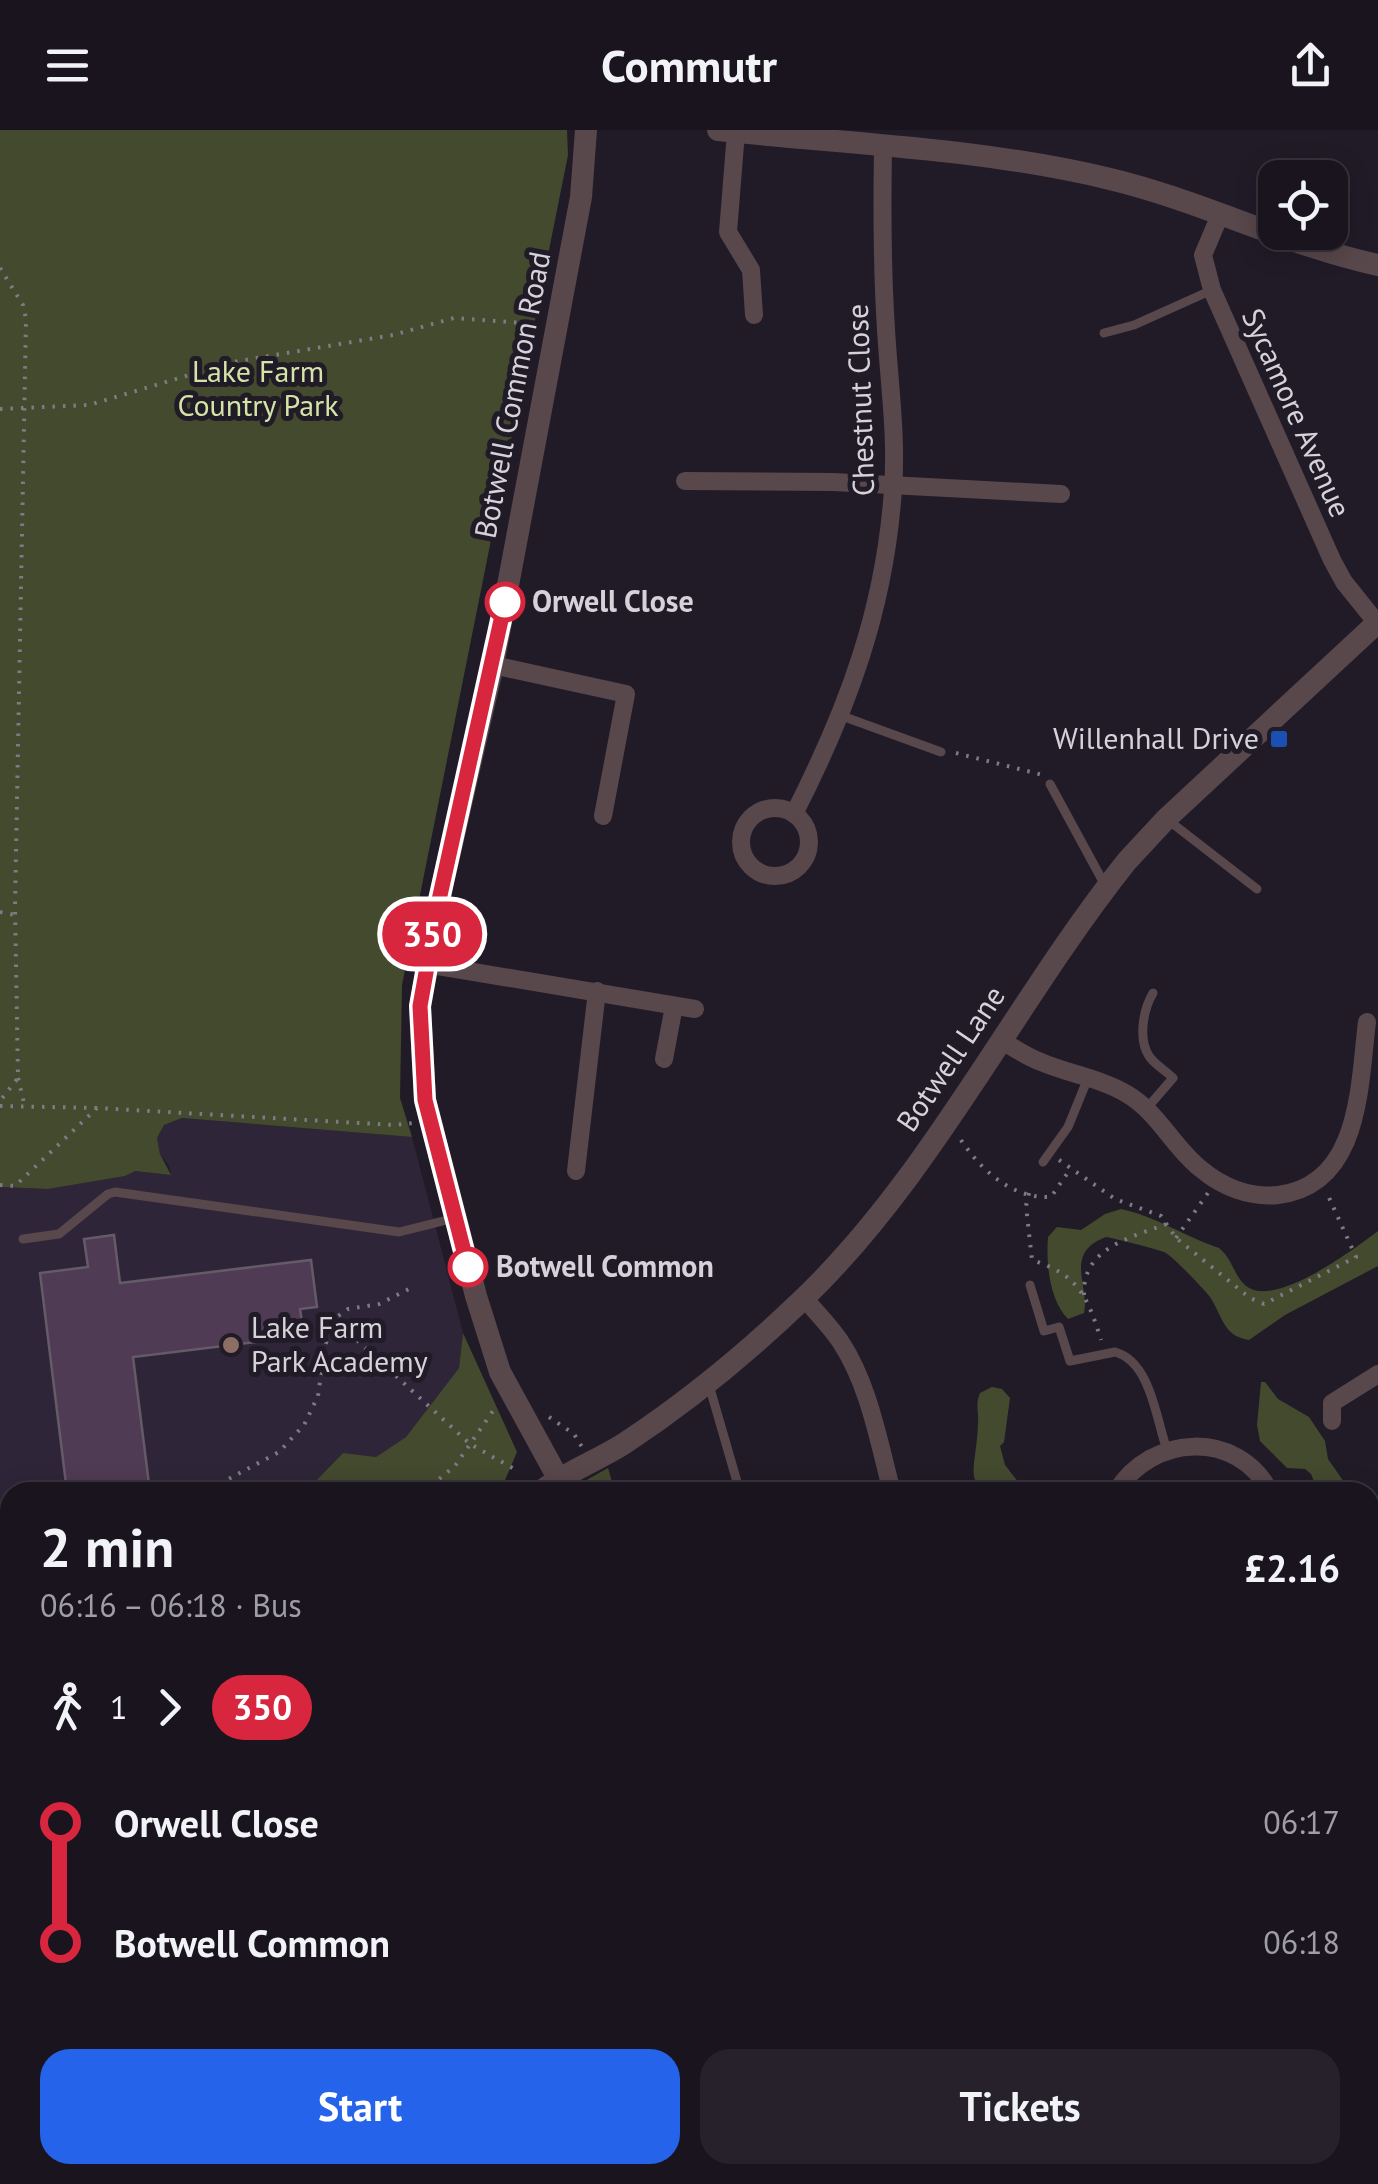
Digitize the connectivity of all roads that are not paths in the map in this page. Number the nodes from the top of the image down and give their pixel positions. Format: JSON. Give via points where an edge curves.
{"nodes":[{"id":1,"x":586,"y":130,"type":"edge"},
{"id":2,"x":727,"y":131,"type":"edge"},
{"id":3,"x":880,"y":141,"type":"edge"},
{"id":4,"x":1220,"y":214,"type":"junction"},
{"id":5,"x":1378,"y":266,"type":"edge"},
{"id":6,"x":1212,"y":290,"type":"junction"},
{"id":7,"x":754,"y":315,"type":"dead end"},
{"id":8,"x":1104,"y":333,"type":"dead end"},
{"id":9,"x":685,"y":481,"type":"dead end"},
{"id":10,"x":894,"y":486,"type":"junction"},
{"id":11,"x":1062,"y":494,"type":"dead end"},
{"id":12,"x":1375,"y":631,"type":"edge"},
{"id":13,"x":494,"y":665,"type":"junction"},
{"id":14,"x":842,"y":716,"type":"junction"},
{"id":15,"x":941,"y":752,"type":"road end"},
{"id":16,"x":1050,"y":784,"type":"road end"},
{"id":17,"x":794,"y":814,"type":"dead end"},
{"id":18,"x":604,"y":816,"type":"dead end"},
{"id":19,"x":1166,"y":819,"type":"junction"},
{"id":20,"x":1106,"y":887,"type":"junction"},
{"id":21,"x":1257,"y":888,"type":"dead end"},
{"id":22,"x":426,"y":964,"type":"junction"},
{"id":23,"x":597,"y":991,"type":"junction"},
{"id":24,"x":1152,"y":993,"type":"dead end"},
{"id":25,"x":674,"y":1006,"type":"junction"},
{"id":26,"x":695,"y":1010,"type":"dead end"},
{"id":27,"x":1367,"y":1022,"type":"dead end"},
{"id":28,"x":1001,"y":1040,"type":"junction"},
{"id":29,"x":664,"y":1059,"type":"dead end"},
{"id":30,"x":1088,"y":1078,"type":"junction"},
{"id":31,"x":1146,"y":1108,"type":"junction"},
{"id":32,"x":1043,"y":1162,"type":"dead end"},
{"id":33,"x":576,"y":1171,"type":"dead end"},
{"id":34,"x":454,"y":1218,"type":"junction"},
{"id":35,"x":24,"y":1239,"type":"dead end"},
{"id":36,"x":1030,"y":1284,"type":"dead end"},
{"id":37,"x":804,"y":1298,"type":"junction"},
{"id":38,"x":1378,"y":1374,"type":"edge"},
{"id":39,"x":708,"y":1380,"type":"junction"},
{"id":40,"x":1332,"y":1421,"type":"dead end"},
{"id":41,"x":1168,"y":1453,"type":"junction"},
{"id":42,"x":548,"y":1482,"type":"edge"},
{"id":43,"x":554,"y":1482,"type":"edge"},
{"id":44,"x":737,"y":1482,"type":"edge"},
{"id":45,"x":889,"y":1482,"type":"edge"},
{"id":46,"x":1125,"y":1482,"type":"edge"},
{"id":47,"x":1263,"y":1482,"type":"edge"}],
"edges":[{"from":1,"to":13,"type":"street","name":"Botwell Common Road","via":[[581,197]]},
{"from":2,"to":3,"type":"street"},
{"from":2,"to":7,"type":"street","via":[[728,232],[752,270]]},
{"from":3,"to":4,"type":"street","via":[[1074,170]]},
{"from":3,"to":10,"type":"street","name":"Chestnut Close"},
{"from":4,"to":5,"type":"street"},
{"from":4,"to":6,"type":"street","name":"Sycamore Avenue","via":[[1203,255]]},
{"from":6,"to":8,"type":"lane"},
{"from":6,"to":12,"type":"street","name":"Sycamore Avenue","via":[[1332,560]]},
{"from":9,"to":10,"type":"street"},
{"from":10,"to":11,"type":"street"},
{"from":10,"to":14,"type":"street","name":"Chestnut Close","via":[[872,628]]},
{"from":12,"to":19,"type":"street","name":"Botwell Lane"},
{"from":13,"to":18,"type":"street","via":[[626,694]]},
{"from":13,"to":22,"type":"street","name":"Botwell Common Road"},
{"from":14,"to":15,"type":"lane"},
{"from":14,"to":17,"type":"street","name":"Chestnut Close"},
{"from":16,"to":20,"type":"lane"},
{"from":19,"to":20,"type":"street","name":"Botwell Lane"},
{"from":19,"to":21,"type":"lane"},
{"from":20,"to":28,"type":"street","name":"Botwell Lane"},
{"from":22,"to":23,"type":"street"},
{"from":22,"to":34,"type":"street","name":"Botwell Common Road","via":[[420,1037],[429,1122]]},
{"from":23,"to":25,"type":"street"},
{"from":23,"to":33,"type":"street"},
{"from":24,"to":31,"type":"lane","via":[[1143,1021],[1148,1055],[1174,1078]]},
{"from":25,"to":26,"type":"street"},
{"from":25,"to":29,"type":"street"},
{"from":27,"to":31,"type":"street","via":[[1352,1128],[1338,1158],[1298,1190],[1264,1196],[1217,1180],[1198,1168]]},
{"from":28,"to":30,"type":"street"},
{"from":28,"to":37,"type":"street","name":"Botwell Lane","via":[[876,1218]]},
{"from":30,"to":31,"type":"street"},
{"from":30,"to":32,"type":"lane","via":[[1068,1127]]},
{"from":34,"to":35,"type":"lane","via":[[398,1232],[115,1192],[59,1234]]},
{"from":34,"to":42,"type":"street","name":"Botwell Common Road","via":[[492,1348]]},
{"from":36,"to":41,"type":"lane","via":[[1044,1331],[1060,1327],[1070,1362],[1123,1354],[1140,1369]]},
{"from":37,"to":39,"type":"street","name":"Botwell Lane"},
{"from":37,"to":45,"type":"street","via":[[846,1351]]},
{"from":38,"to":40,"type":"street","via":[[1332,1403]]},
{"from":39,"to":43,"type":"street","name":"Botwell Lane","via":[[620,1446]]},
{"from":39,"to":44,"type":"lane"},
{"from":41,"to":46,"type":"street"},
{"from":41,"to":47,"type":"street","via":[[1224,1449]]}]}
